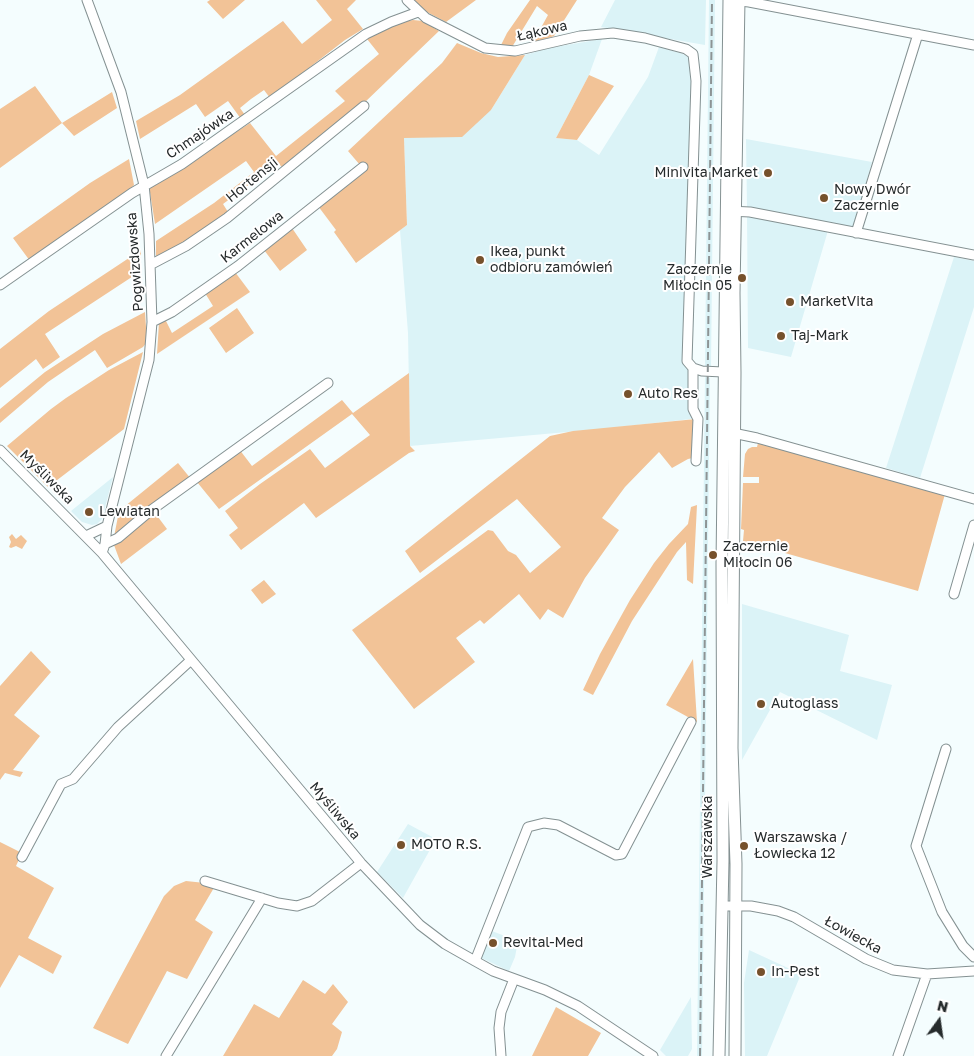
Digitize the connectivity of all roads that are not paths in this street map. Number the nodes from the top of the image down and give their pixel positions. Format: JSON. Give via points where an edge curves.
{"nodes":[{"id":1,"x":87,"y":0,"type":"edge"},
{"id":2,"x":407,"y":0,"type":"edge"},
{"id":3,"x":736,"y":0,"type":"edge"},
{"id":4,"x":418,"y":12,"type":"junction"},
{"id":5,"x":918,"y":34,"type":"junction"},
{"id":6,"x":974,"y":45,"type":"edge"},
{"id":7,"x":364,"y":106,"type":"dead end"},
{"id":8,"x":363,"y":167,"type":"dead end"},
{"id":9,"x":144,"y":185,"type":"junction"},
{"id":10,"x":731,"y":211,"type":"junction"},
{"id":11,"x":856,"y":233,"type":"junction"},
{"id":12,"x":974,"y":256,"type":"edge"},
{"id":13,"x":150,"y":265,"type":"junction"},
{"id":14,"x":0,"y":286,"type":"edge"},
{"id":15,"x":152,"y":322,"type":"junction"},
{"id":16,"x":693,"y":368,"type":"junction"},
{"id":17,"x":723,"y":372,"type":"junction"},
{"id":18,"x":328,"y":383,"type":"dead end"},
{"id":19,"x":729,"y":432,"type":"junction"},
{"id":20,"x":0,"y":450,"type":"edge"},
{"id":21,"x":696,"y":461,"type":"dead end"},
{"id":22,"x":974,"y":499,"type":"edge"},
{"id":23,"x":974,"y":525,"type":"edge"},
{"id":24,"x":107,"y":526,"type":"junction"},
{"id":25,"x":86,"y":536,"type":"junction"},
{"id":26,"x":105,"y":544,"type":"junction"},
{"id":27,"x":102,"y":553,"type":"junction"},
{"id":28,"x":954,"y":594,"type":"dead end"},
{"id":29,"x":191,"y":660,"type":"junction"},
{"id":30,"x":691,"y":722,"type":"dead end"},
{"id":31,"x":946,"y":749,"type":"dead end"},
{"id":32,"x":22,"y":857,"type":"dead end"},
{"id":33,"x":361,"y":863,"type":"junction"},
{"id":34,"x":205,"y":881,"type":"dead end"},
{"id":35,"x":262,"y":898,"type":"junction"},
{"id":36,"x":722,"y":906,"type":"junction"},
{"id":37,"x":736,"y":906,"type":"junction"},
{"id":38,"x":974,"y":957,"type":"edge"},
{"id":39,"x":475,"y":962,"type":"junction"},
{"id":40,"x":974,"y":970,"type":"edge"},
{"id":41,"x":927,"y":974,"type":"junction"},
{"id":42,"x":514,"y":978,"type":"junction"},
{"id":43,"x":166,"y":1056,"type":"edge"},
{"id":44,"x":501,"y":1056,"type":"edge"},
{"id":45,"x":653,"y":1056,"type":"edge"},
{"id":46,"x":719,"y":1056,"type":"edge"},
{"id":47,"x":734,"y":1056,"type":"edge"},
{"id":48,"x":898,"y":1056,"type":"edge"}],
"edges":[{"from":1,"to":9,"type":"street","name":"Pogwizdowska","via":[[121,92]]},
{"from":2,"to":4,"type":"street","name":"Łąkowa"},
{"from":3,"to":5,"type":"street"},
{"from":3,"to":10,"type":"main road"},
{"from":4,"to":9,"type":"street","name":"Chmajówka","via":[[366,34],[182,164]]},
{"from":4,"to":16,"type":"street","name":"Łąkowa","via":[[485,48],[501,51],[613,33],[646,38],[693,54],[696,81],[687,361]]},
{"from":5,"to":6,"type":"street"},
{"from":5,"to":11,"type":"street"},
{"from":7,"to":13,"type":"street","name":"Hortensji","via":[[227,218],[186,246]]},
{"from":8,"to":15,"type":"street","name":"Karmelowa","via":[[238,266],[172,312]]},
{"from":9,"to":13,"type":"street","name":"Pogwizdowska"},
{"from":9,"to":14,"type":"street","name":"Chmajówka"},
{"from":10,"to":11,"type":"street"},
{"from":10,"to":17,"type":"main road"},
{"from":10,"to":19,"type":"main road","via":[[734,293]]},
{"from":11,"to":12,"type":"street"},
{"from":13,"to":15,"type":"street","name":"Pogwizdowska"},
{"from":15,"to":24,"type":"street","name":"Pogwizdowska","via":[[151,350]]},
{"from":16,"to":17,"type":"street"},
{"from":16,"to":21,"type":"street","via":[[693,409],[698,419]]},
{"from":17,"to":19,"type":"main road"},
{"from":18,"to":26,"type":"street","via":[[150,511],[118,538]]},
{"from":19,"to":22,"type":"street"},
{"from":19,"to":36,"type":"main road","name":"Warszawska","via":[[722,563]]},
{"from":19,"to":37,"type":"main road","name":"Warszawska"},
{"from":20,"to":25,"type":"street","name":"Myśliwska"},
{"from":23,"to":28,"type":"street"},
{"from":24,"to":25,"type":"street"},
{"from":24,"to":26,"type":"street","name":"Pogwizdowska"},
{"from":25,"to":27,"type":"street","name":"Myśliwska"},
{"from":26,"to":27,"type":"street","name":"Pogwizdowska"},
{"from":27,"to":29,"type":"street","name":"Myśliwska"},
{"from":29,"to":32,"type":"street","via":[[118,727],[72,779],[61,784]]},
{"from":29,"to":33,"type":"street","name":"Myśliwska"},
{"from":30,"to":39,"type":"street","via":[[622,854],[616,855],[558,825],[544,823],[528,828]]},
{"from":31,"to":38,"type":"street","via":[[916,846],[942,912],[963,946]]},
{"from":33,"to":35,"type":"street","via":[[312,901],[297,906]]},
{"from":33,"to":39,"type":"street","name":"Myśliwska","via":[[420,925]]},
{"from":34,"to":35,"type":"street"},
{"from":35,"to":43,"type":"street"},
{"from":36,"to":37,"type":"street","name":"Łowiecka"},
{"from":36,"to":46,"type":"main road","name":"Warszawska"},
{"from":37,"to":41,"type":"street","name":"Łowiecka","via":[[778,911],[866,959],[894,970]]},
{"from":37,"to":47,"type":"main road","name":"Warszawska"},
{"from":39,"to":42,"type":"street","name":"Myśliwska"},
{"from":40,"to":41,"type":"street","name":"Łowiecka"},
{"from":41,"to":48,"type":"street"},
{"from":42,"to":44,"type":"street","via":[[501,1012]]},
{"from":42,"to":45,"type":"street","name":"Myśliwska","via":[[578,1006]]}]}
